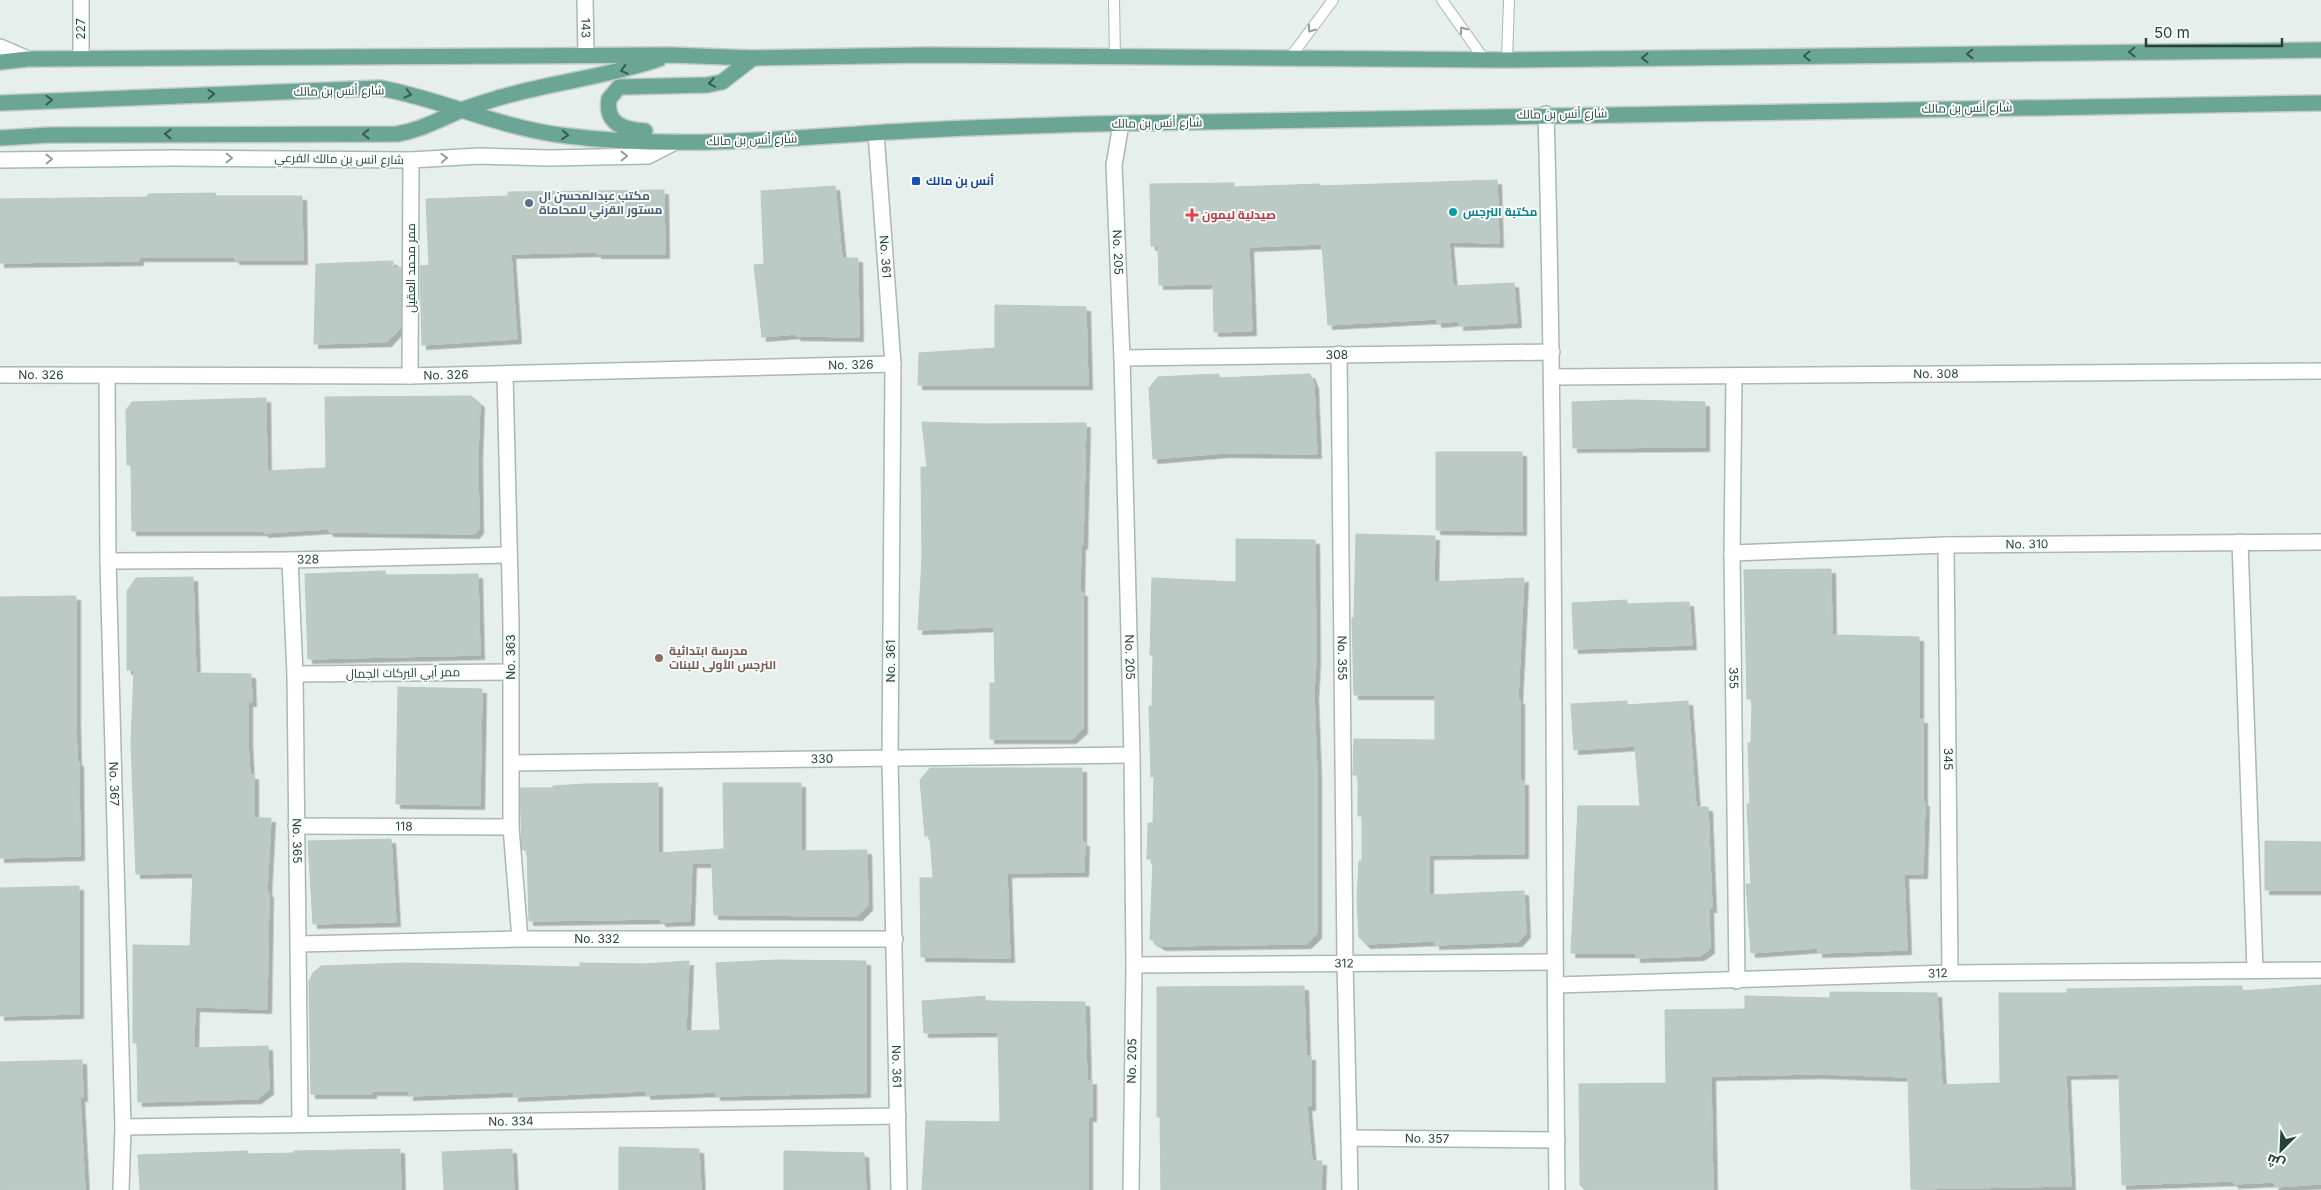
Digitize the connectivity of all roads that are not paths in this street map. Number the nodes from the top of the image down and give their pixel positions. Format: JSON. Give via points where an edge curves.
{"nodes":[{"id":1,"x":81,"y":0,"type":"edge"},
{"id":2,"x":585,"y":0,"type":"edge"},
{"id":3,"x":1114,"y":0,"type":"edge"},
{"id":4,"x":1333,"y":0,"type":"edge"},
{"id":5,"x":1442,"y":0,"type":"edge"},
{"id":6,"x":1509,"y":0,"type":"edge"},
{"id":7,"x":0,"y":46,"type":"edge"},
{"id":8,"x":2321,"y":50,"type":"edge"},
{"id":9,"x":586,"y":55,"type":"junction"},
{"id":10,"x":670,"y":55,"type":"junction"},
{"id":11,"x":81,"y":58,"type":"junction"},
{"id":12,"x":753,"y":58,"type":"junction"},
{"id":13,"x":1115,"y":58,"type":"junction"},
{"id":14,"x":28,"y":59,"type":"junction"},
{"id":15,"x":1289,"y":59,"type":"junction"},
{"id":16,"x":1484,"y":59,"type":"junction"},
{"id":17,"x":1507,"y":60,"type":"junction"},
{"id":18,"x":0,"y":62,"type":"edge"},
{"id":19,"x":0,"y":103,"type":"edge"},
{"id":20,"x":2321,"y":103,"type":"edge"},
{"id":21,"x":461,"y":110,"type":"junction"},
{"id":22,"x":1546,"y":114,"type":"junction"},
{"id":23,"x":1121,"y":124,"type":"junction"},
{"id":24,"x":876,"y":133,"type":"junction"},
{"id":25,"x":0,"y":138,"type":"edge"},
{"id":26,"x":680,"y":142,"type":"junction"},
{"id":27,"x":0,"y":160,"type":"edge"},
{"id":28,"x":411,"y":160,"type":"junction"},
{"id":29,"x":1552,"y":352,"type":"junction"},
{"id":30,"x":1339,"y":354,"type":"junction"},
{"id":31,"x":1122,"y":358,"type":"junction"},
{"id":32,"x":893,"y":364,"type":"junction"},
{"id":33,"x":2321,"y":371,"type":"edge"},
{"id":34,"x":505,"y":374,"type":"junction"},
{"id":35,"x":0,"y":375,"type":"edge"},
{"id":36,"x":107,"y":376,"type":"junction"},
{"id":37,"x":410,"y":376,"type":"junction"},
{"id":38,"x":1734,"y":376,"type":"junction"},
{"id":39,"x":1552,"y":378,"type":"junction"},
{"id":40,"x":2240,"y":542,"type":"junction"},
{"id":41,"x":2321,"y":542,"type":"edge"},
{"id":42,"x":1946,"y":544,"type":"junction"},
{"id":43,"x":1732,"y":553,"type":"junction"},
{"id":44,"x":508,"y":555,"type":"junction"},
{"id":45,"x":290,"y":560,"type":"junction"},
{"id":46,"x":108,"y":561,"type":"junction"},
{"id":47,"x":510,"y":672,"type":"junction"},
{"id":48,"x":295,"y":674,"type":"junction"},
{"id":49,"x":1132,"y":755,"type":"junction"},
{"id":50,"x":890,"y":759,"type":"junction"},
{"id":51,"x":512,"y":763,"type":"junction"},
{"id":52,"x":296,"y":826,"type":"junction"},
{"id":53,"x":511,"y":827,"type":"junction"},
{"id":54,"x":520,"y":939,"type":"junction"},
{"id":55,"x":895,"y":939,"type":"junction"},
{"id":56,"x":298,"y":944,"type":"junction"},
{"id":57,"x":1345,"y":962,"type":"junction"},
{"id":58,"x":1554,"y":962,"type":"junction"},
{"id":59,"x":1134,"y":965,"type":"junction"},
{"id":60,"x":2255,"y":970,"type":"junction"},
{"id":61,"x":2321,"y":970,"type":"edge"},
{"id":62,"x":1950,"y":973,"type":"junction"},
{"id":63,"x":1737,"y":981,"type":"junction"},
{"id":64,"x":1556,"y":985,"type":"junction"},
{"id":65,"x":898,"y":1116,"type":"junction"},
{"id":66,"x":300,"y":1123,"type":"junction"},
{"id":67,"x":123,"y":1127,"type":"junction"},
{"id":68,"x":1349,"y":1138,"type":"junction"},
{"id":69,"x":1557,"y":1140,"type":"junction"},
{"id":70,"x":121,"y":1190,"type":"edge"},
{"id":71,"x":899,"y":1190,"type":"edge"},
{"id":72,"x":1131,"y":1190,"type":"edge"},
{"id":73,"x":1350,"y":1190,"type":"edge"},
{"id":74,"x":1557,"y":1190,"type":"edge"}],
"edges":[{"from":1,"to":11,"type":"street","name":"227"},
{"from":2,"to":9,"type":"street","name":"143"},
{"from":3,"to":13,"type":"lane"},
{"from":4,"to":15,"type":"lane","one_way":true},
{"from":16,"to":5,"type":"lane","one_way":true},
{"from":6,"to":17,"type":"lane"},
{"from":7,"to":14,"type":"street"},
{"from":8,"to":17,"type":"main road","one_way":true},
{"from":9,"to":10,"type":"main road"},
{"from":9,"to":11,"type":"main road"},
{"from":10,"to":12,"type":"main road"},
{"from":10,"to":21,"type":"main road","one_way":true,"via":[[624,71],[544,86]]},
{"from":11,"to":14,"type":"main road"},
{"from":12,"to":13,"type":"main road","via":[[926,55]]},
{"from":12,"to":26,"type":"main road","one_way":true,"via":[[722,82],[619,87],[609,99],[609,114],[620,126],[660,132]]},
{"from":13,"to":15,"type":"main road"},
{"from":14,"to":18,"type":"main road"},
{"from":15,"to":16,"type":"main road"},
{"from":16,"to":17,"type":"main road"},
{"from":19,"to":21,"type":"main road","name":"شارع أنس بن مالك","one_way":true,"via":[[380,88]]},
{"from":20,"to":22,"type":"main road","name":"شارع أنس بن مالك"},
{"from":21,"to":25,"type":"main road","one_way":true,"via":[[416,130],[397,134]]},
{"from":21,"to":26,"type":"main road","name":"شارع أنس بن مالك","one_way":true,"via":[[557,135]]},
{"from":22,"to":23,"type":"main road","name":"شارع أنس بن مالك"},
{"from":22,"to":29,"type":"street"},
{"from":23,"to":24,"type":"main road","name":"شارع أنس بن مالك"},
{"from":23,"to":31,"type":"street","name":"No. 205","via":[[1114,165]]},
{"from":24,"to":26,"type":"main road","name":"شارع أنس بن مالك","via":[[753,142]]},
{"from":24,"to":32,"type":"street","name":"No. 361"},
{"from":28,"to":26,"type":"street","name":"شارع انس بن مالك الفرعي","one_way":true,"via":[[479,156],[648,156]]},
{"from":27,"to":28,"type":"street","name":"شارع انس بن مالك الفرعي","one_way":true},
{"from":28,"to":37,"type":"street","name":"ممر محمد العقيل"},
{"from":29,"to":30,"type":"street","name":"308"},
{"from":29,"to":39,"type":"street"},
{"from":30,"to":31,"type":"street","name":"308"},
{"from":30,"to":57,"type":"street","name":"No. 355"},
{"from":31,"to":49,"type":"street","name":"No. 205"},
{"from":32,"to":34,"type":"street","name":"No. 326"},
{"from":32,"to":50,"type":"street","name":"No. 361"},
{"from":33,"to":38,"type":"street","name":"No. 308"},
{"from":34,"to":37,"type":"street","name":"No. 326"},
{"from":34,"to":44,"type":"street","name":"No. 363"},
{"from":35,"to":36,"type":"street","name":"No. 326"},
{"from":36,"to":37,"type":"street","name":"No. 326"},
{"from":36,"to":46,"type":"street","name":"No. 367"},
{"from":38,"to":39,"type":"street","name":"No. 308"},
{"from":38,"to":43,"type":"street","name":"355"},
{"from":39,"to":58,"type":"street"},
{"from":40,"to":41,"type":"street","name":"No. 310"},
{"from":40,"to":42,"type":"street","name":"No. 310"},
{"from":40,"to":60,"type":"street"},
{"from":42,"to":43,"type":"street","name":"No. 310"},
{"from":42,"to":62,"type":"street","name":"345"},
{"from":43,"to":63,"type":"street","name":"355"},
{"from":44,"to":45,"type":"street","name":"328"},
{"from":44,"to":47,"type":"street","name":"No. 363"},
{"from":45,"to":46,"type":"street","name":"328"},
{"from":45,"to":48,"type":"street","name":"No. 365"},
{"from":46,"to":67,"type":"street","name":"No. 367"},
{"from":47,"to":48,"type":"street","name":"ممر أبي البركات الجمال"},
{"from":47,"to":51,"type":"street","name":"No. 363"},
{"from":48,"to":52,"type":"street","name":"No. 365"},
{"from":49,"to":50,"type":"street","name":"330"},
{"from":49,"to":59,"type":"street","name":"No. 205"},
{"from":50,"to":51,"type":"street","name":"330"},
{"from":50,"to":55,"type":"street","name":"No. 361"},
{"from":51,"to":53,"type":"street","name":"No. 363"},
{"from":52,"to":53,"type":"street","name":"118"},
{"from":52,"to":56,"type":"street","name":"No. 365"},
{"from":53,"to":54,"type":"street","name":"No. 363"},
{"from":54,"to":55,"type":"street","name":"No. 332"},
{"from":54,"to":56,"type":"street","name":"No. 332"},
{"from":55,"to":65,"type":"street","name":"No. 361"},
{"from":56,"to":66,"type":"street","name":"No. 365"},
{"from":57,"to":58,"type":"street","name":"312"},
{"from":57,"to":59,"type":"street","name":"312"},
{"from":57,"to":68,"type":"street","name":"No. 355"},
{"from":58,"to":64,"type":"street"},
{"from":59,"to":72,"type":"street","name":"No. 205"},
{"from":60,"to":61,"type":"street","name":"312"},
{"from":60,"to":62,"type":"street","name":"312"},
{"from":62,"to":63,"type":"street","name":"312"},
{"from":63,"to":64,"type":"street","name":"312"},
{"from":64,"to":69,"type":"street"},
{"from":65,"to":66,"type":"street","name":"No. 334"},
{"from":65,"to":71,"type":"street","name":"No. 361"},
{"from":66,"to":67,"type":"street","name":"No. 334"},
{"from":67,"to":70,"type":"street","name":"No. 367"},
{"from":68,"to":69,"type":"street","name":"No. 357"},
{"from":68,"to":73,"type":"street"},
{"from":69,"to":74,"type":"street"}]}
